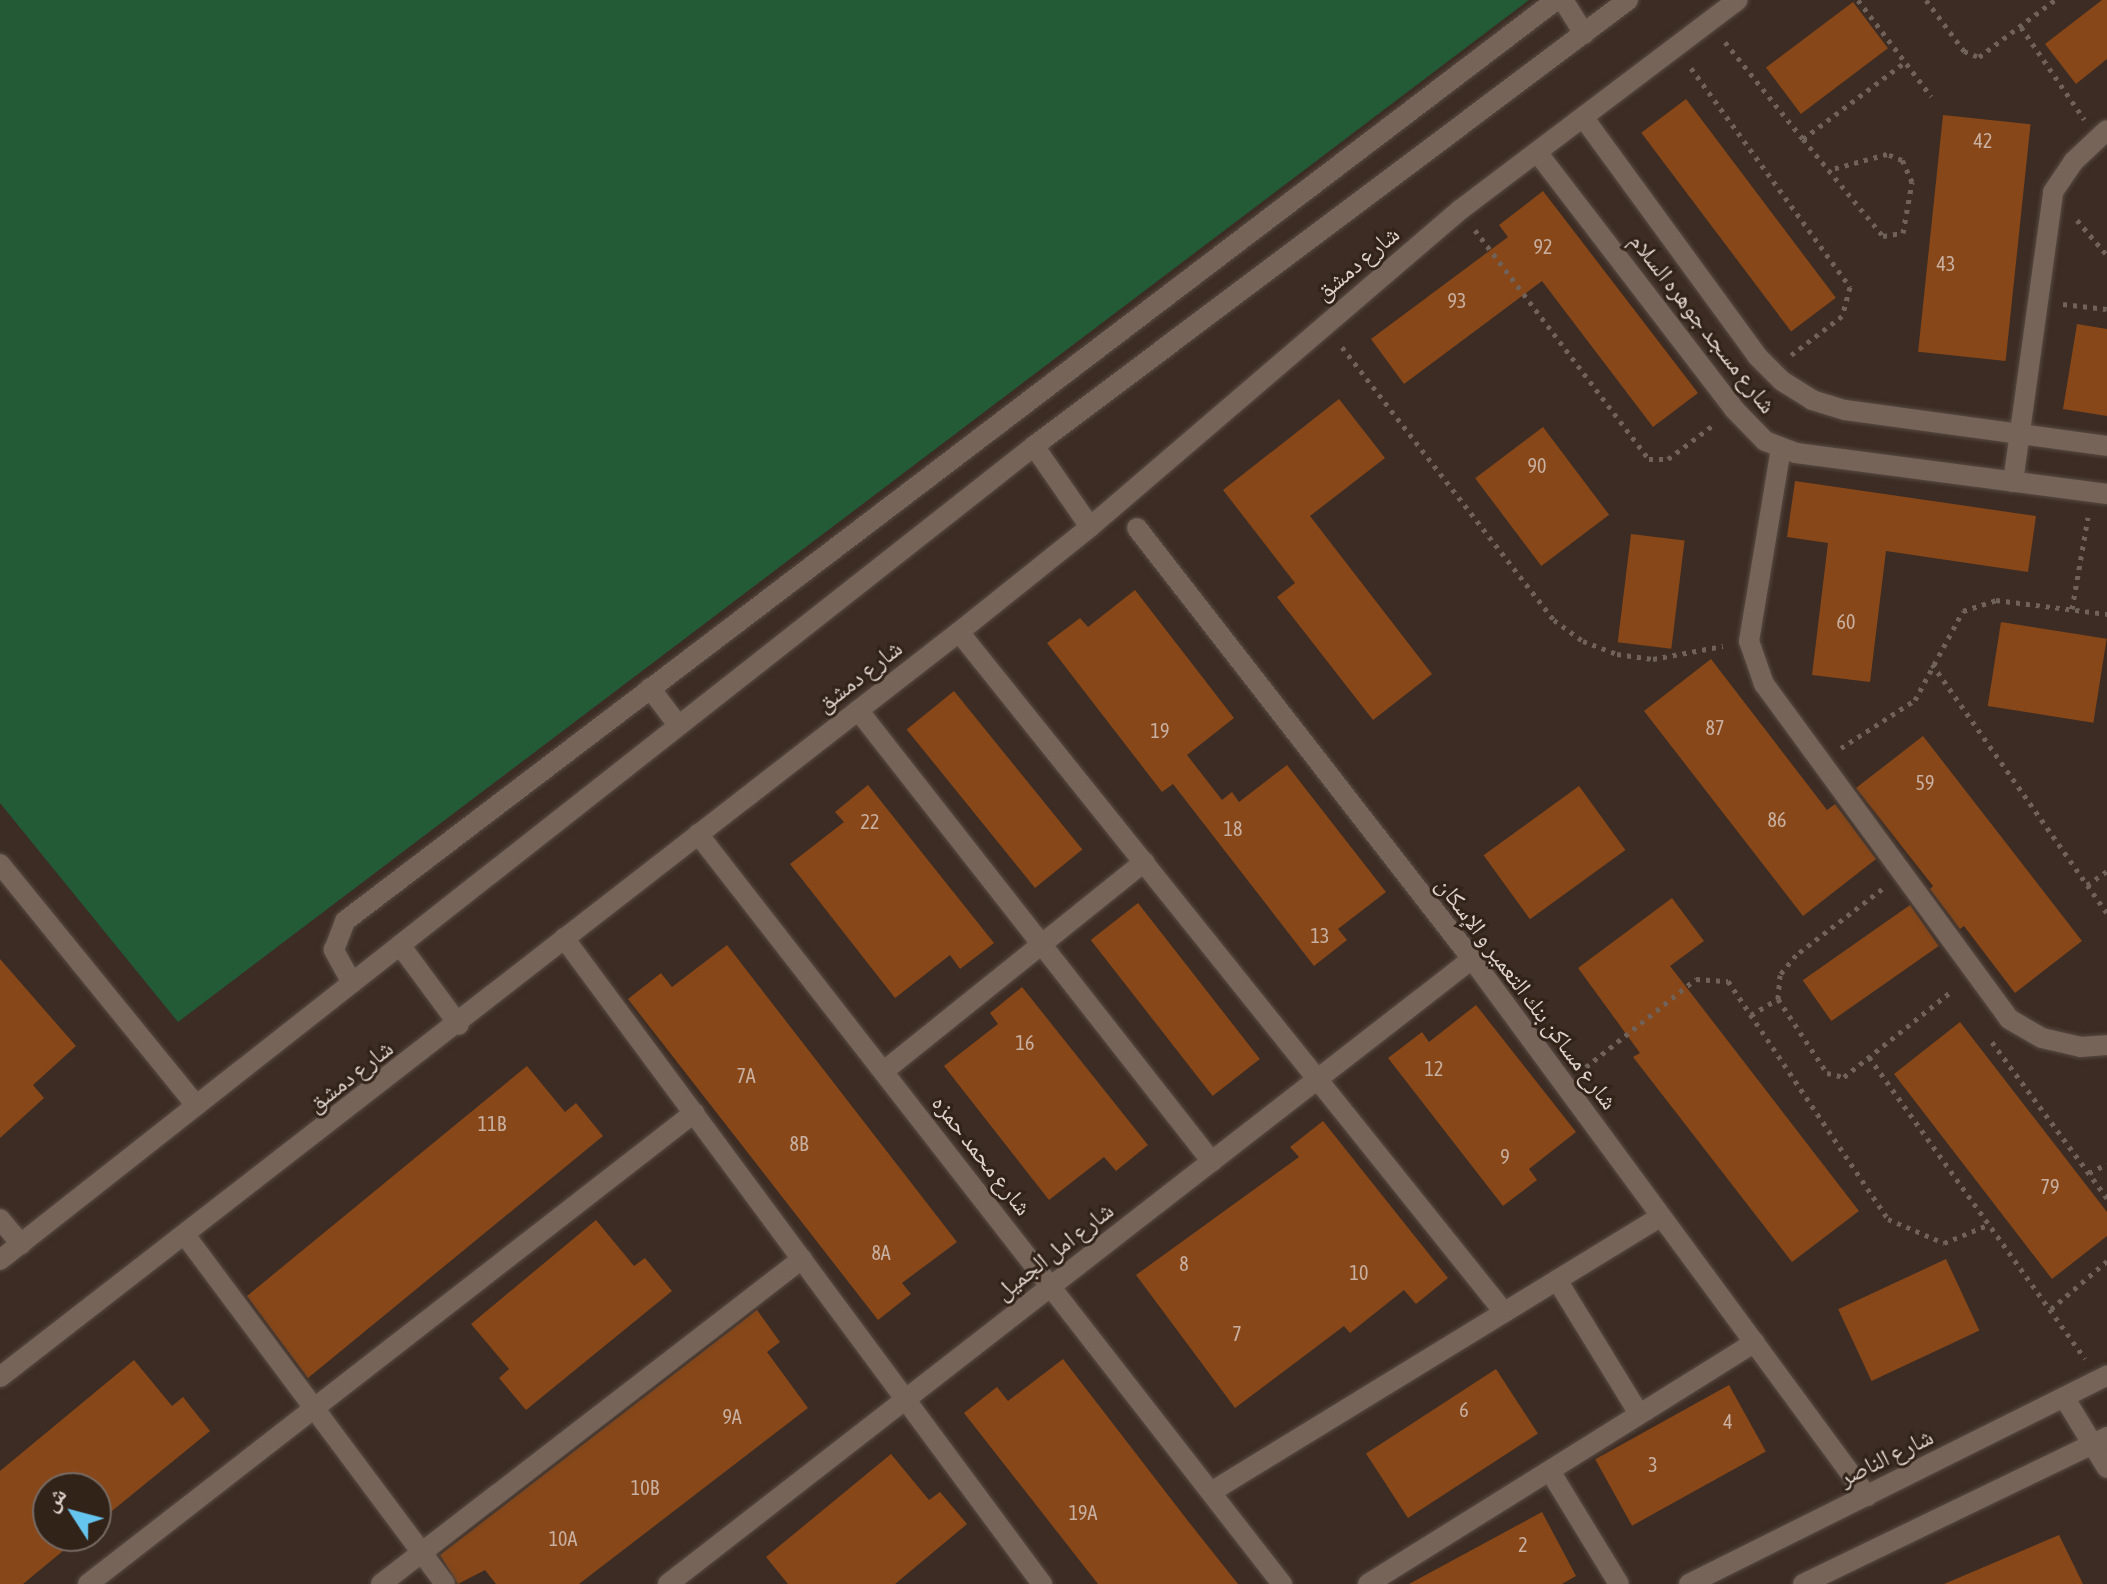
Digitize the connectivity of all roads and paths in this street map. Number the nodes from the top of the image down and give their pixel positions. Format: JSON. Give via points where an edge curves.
{"nodes":[{"id":1,"x":1556,"y":0,"type":"edge"},
{"id":2,"x":1563,"y":0,"type":"edge"},
{"id":3,"x":1628,"y":0,"type":"edge"},
{"id":4,"x":1738,"y":0,"type":"edge"},
{"id":5,"x":1858,"y":0,"type":"edge"},
{"id":6,"x":1926,"y":0,"type":"edge"},
{"id":7,"x":2055,"y":0,"type":"edge"},
{"id":8,"x":1709,"y":22,"type":"junction"},
{"id":9,"x":2021,"y":27,"type":"junction"},
{"id":10,"x":1584,"y":34,"type":"junction"},
{"id":11,"x":1676,"y":48,"type":"junction"},
{"id":12,"x":1905,"y":62,"type":"junction"},
{"id":13,"x":1931,"y":96,"type":"dead end"},
{"id":14,"x":1583,"y":117,"type":"junction"},
{"id":15,"x":2102,"y":134,"type":"edge"},
{"id":16,"x":1803,"y":139,"type":"junction"},
{"id":17,"x":1537,"y":152,"type":"junction"},
{"id":18,"x":1829,"y":170,"type":"junction"},
{"id":19,"x":2053,"y":192,"type":"junction"},
{"id":20,"x":1460,"y":210,"type":"junction"},
{"id":21,"x":2107,"y":255,"type":"edge"},
{"id":22,"x":2038,"y":301,"type":"junction"},
{"id":23,"x":2107,"y":309,"type":"edge"},
{"id":24,"x":1324,"y":324,"type":"junction"},
{"id":25,"x":1771,"y":370,"type":"junction"},
{"id":26,"x":1734,"y":409,"type":"junction"},
{"id":27,"x":2020,"y":434,"type":"junction"},
{"id":28,"x":1034,"y":446,"type":"junction"},
{"id":29,"x":2107,"y":446,"type":"edge"},
{"id":30,"x":1781,"y":448,"type":"junction"},
{"id":31,"x":2013,"y":482,"type":"junction"},
{"id":32,"x":2099,"y":493,"type":"edge"},
{"id":33,"x":1090,"y":527,"type":"junction"},
{"id":34,"x":1137,"y":528,"type":"dead end"},
{"id":35,"x":2072,"y":609,"type":"junction"},
{"id":36,"x":2107,"y":614,"type":"edge"},
{"id":37,"x":959,"y":632,"type":"junction"},
{"id":38,"x":1749,"y":641,"type":"junction"},
{"id":39,"x":1932,"y":664,"type":"junction"},
{"id":40,"x":650,"y":688,"type":"junction"},
{"id":41,"x":858,"y":710,"type":"junction"},
{"id":42,"x":678,"y":725,"type":"junction"},
{"id":43,"x":1819,"y":761,"type":"junction"},
{"id":44,"x":698,"y":834,"type":"junction"},
{"id":45,"x":1144,"y":862,"type":"junction"},
{"id":46,"x":0,"y":864,"type":"edge"},
{"id":47,"x":2107,"y":871,"type":"edge"},
{"id":48,"x":1903,"y":875,"type":"junction"},
{"id":49,"x":2087,"y":885,"type":"junction"},
{"id":50,"x":2107,"y":913,"type":"edge"},
{"id":51,"x":564,"y":938,"type":"junction"},
{"id":52,"x":1044,"y":944,"type":"junction"},
{"id":53,"x":400,"y":945,"type":"junction"},
{"id":54,"x":1472,"y":959,"type":"junction"},
{"id":55,"x":1975,"y":973,"type":"junction"},
{"id":56,"x":352,"y":983,"type":"junction"},
{"id":57,"x":1953,"y":990,"type":"junction"},
{"id":58,"x":1778,"y":999,"type":"junction"},
{"id":59,"x":1962,"y":1002,"type":"dead end"},
{"id":60,"x":1751,"y":1015,"type":"junction"},
{"id":61,"x":459,"y":1025,"type":"junction"},
{"id":62,"x":1990,"y":1039,"type":"dead end"},
{"id":63,"x":2107,"y":1045,"type":"edge"},
{"id":64,"x":1869,"y":1057,"type":"junction"},
{"id":65,"x":884,"y":1071,"type":"junction"},
{"id":66,"x":1318,"y":1079,"type":"junction"},
{"id":67,"x":1563,"y":1085,"type":"junction"},
{"id":68,"x":196,"y":1105,"type":"junction"},
{"id":69,"x":694,"y":1113,"type":"junction"},
{"id":70,"x":1212,"y":1162,"type":"junction"},
{"id":71,"x":2107,"y":1164,"type":"edge"},
{"id":72,"x":2089,"y":1173,"type":"junction"},
{"id":73,"x":2107,"y":1198,"type":"edge"},
{"id":74,"x":1660,"y":1217,"type":"junction"},
{"id":75,"x":0,"y":1219,"type":"edge"},
{"id":76,"x":1990,"y":1224,"type":"junction"},
{"id":77,"x":185,"y":1235,"type":"junction"},
{"id":78,"x":21,"y":1244,"type":"junction"},
{"id":79,"x":802,"y":1259,"type":"junction"},
{"id":80,"x":0,"y":1260,"type":"edge"},
{"id":81,"x":2107,"y":1261,"type":"edge"},
{"id":82,"x":1557,"y":1280,"type":"junction"},
{"id":83,"x":1051,"y":1286,"type":"junction"},
{"id":84,"x":2051,"y":1309,"type":"junction"},
{"id":85,"x":1504,"y":1312,"type":"junction"},
{"id":86,"x":1755,"y":1342,"type":"junction"},
{"id":87,"x":0,"y":1377,"type":"edge"},
{"id":88,"x":2103,"y":1378,"type":"edge"},
{"id":89,"x":2064,"y":1397,"type":"junction"},
{"id":90,"x":906,"y":1400,"type":"junction"},
{"id":91,"x":314,"y":1408,"type":"junction"},
{"id":92,"x":1639,"y":1414,"type":"junction"},
{"id":93,"x":2100,"y":1440,"type":"edge"},
{"id":94,"x":2107,"y":1468,"type":"edge"},
{"id":95,"x":1550,"y":1471,"type":"junction"},
{"id":96,"x":1211,"y":1492,"type":"junction"},
{"id":97,"x":1867,"y":1496,"type":"junction"},
{"id":98,"x":421,"y":1553,"type":"junction"},
{"id":99,"x":88,"y":1584,"type":"edge"},
{"id":100,"x":381,"y":1584,"type":"edge"},
{"id":101,"x":445,"y":1584,"type":"edge"},
{"id":102,"x":668,"y":1584,"type":"edge"},
{"id":103,"x":1042,"y":1584,"type":"edge"},
{"id":104,"x":1282,"y":1584,"type":"edge"},
{"id":105,"x":1368,"y":1584,"type":"edge"},
{"id":106,"x":1619,"y":1584,"type":"edge"},
{"id":107,"x":1689,"y":1584,"type":"edge"},
{"id":108,"x":1803,"y":1584,"type":"edge"}],
"edges":[{"from":1,"to":40,"type":"street"},
{"from":2,"to":10,"type":"street"},
{"from":3,"to":10,"type":"street","name":"شارع دمشق"},
{"from":4,"to":8,"type":"street","name":"شارع دمشق"},
{"from":5,"to":12,"type":"path"},
{"from":6,"to":9,"type":"path","via":[[1974,57],[1985,55]]},
{"from":7,"to":9,"type":"path"},
{"from":8,"to":11,"type":"street","name":"شارع دمشق"},
{"from":8,"to":16,"type":"path"},
{"from":9,"to":15,"type":"path"},
{"from":10,"to":28,"type":"street","name":"شارع دمشق"},
{"from":11,"to":14,"type":"street","name":"شارع دمشق"},
{"from":11,"to":25,"type":"path","via":[[1850,287],[1842,316]]},
{"from":12,"to":13,"type":"path"},
{"from":12,"to":16,"type":"path"},
{"from":14,"to":17,"type":"street","name":"شارع دمشق"},
{"from":14,"to":25,"type":"street","name":"شارع مسجد جوهره السلام"},
{"from":15,"to":19,"type":"street"},
{"from":16,"to":18,"type":"path"},
{"from":17,"to":20,"type":"street","name":"شارع دمشق"},
{"from":17,"to":26,"type":"street","name":"شارع مسجد جوهره السلام"},
{"from":18,"to":18,"type":"path","via":[[1883,236],[1903,233],[1912,182],[1902,160],[1887,154]]},
{"from":19,"to":21,"type":"path"},
{"from":19,"to":22,"type":"street"},
{"from":20,"to":24,"type":"street","name":"شارع دمشق"},
{"from":20,"to":26,"type":"path","via":[[1649,459],[1668,459]]},
{"from":22,"to":23,"type":"path"},
{"from":22,"to":27,"type":"street"},
{"from":24,"to":33,"type":"street","name":"شارع دمشق"},
{"from":24,"to":38,"type":"path","via":[[1554,620],[1583,641],[1617,654],[1653,659]]},
{"from":25,"to":27,"type":"street","name":"شارع مسجد جوهره السلام","via":[[1812,400],[1845,410]]},
{"from":26,"to":30,"type":"street","name":"شارع مسجد جوهره السلام","via":[[1765,441]]},
{"from":27,"to":29,"type":"street","name":"شارع مسجد جوهره السلام"},
{"from":27,"to":31,"type":"street"},
{"from":28,"to":33,"type":"street"},
{"from":28,"to":42,"type":"street","name":"شارع دمشق"},
{"from":30,"to":31,"type":"street","name":"شارع مسجد جوهره السلام"},
{"from":30,"to":38,"type":"street"},
{"from":31,"to":32,"type":"street","name":"شارع مسجد جوهره السلام"},
{"from":32,"to":35,"type":"path"},
{"from":33,"to":37,"type":"street","name":"شارع دمشق"},
{"from":34,"to":54,"type":"street","name":"شارع مساكن بنك التعمير و الإسكان"},
{"from":35,"to":36,"type":"path"},
{"from":35,"to":39,"type":"path","via":[[1996,600],[1963,611]]},
{"from":37,"to":41,"type":"street","name":"شارع دمشق"},
{"from":37,"to":45,"type":"street"},
{"from":38,"to":43,"type":"street","via":[[1764,684]]},
{"from":39,"to":43,"type":"path","via":[[1923,687],[1904,711]]},
{"from":39,"to":49,"type":"path"},
{"from":40,"to":42,"type":"street"},
{"from":40,"to":56,"type":"street","via":[[345,921],[334,950]]},
{"from":41,"to":44,"type":"street","name":"شارع دمشق"},
{"from":41,"to":52,"type":"street"},
{"from":42,"to":53,"type":"street","name":"شارع دمشق"},
{"from":43,"to":48,"type":"street"},
{"from":44,"to":51,"type":"street","name":"شارع دمشق"},
{"from":44,"to":65,"type":"street","name":"شارع محمد حمزه"},
{"from":45,"to":52,"type":"street"},
{"from":45,"to":66,"type":"street"},
{"from":46,"to":68,"type":"street"},
{"from":47,"to":49,"type":"path"},
{"from":48,"to":55,"type":"street"},
{"from":48,"to":58,"type":"path","via":[[1786,964]]},
{"from":49,"to":50,"type":"path"},
{"from":51,"to":61,"type":"street","name":"شارع دمشق"},
{"from":51,"to":69,"type":"street"},
{"from":52,"to":65,"type":"street"},
{"from":52,"to":70,"type":"street"},
{"from":53,"to":56,"type":"street","name":"شارع دمشق"},
{"from":53,"to":61,"type":"street"},
{"from":54,"to":66,"type":"street","name":"شارع امل الجميل"},
{"from":54,"to":67,"type":"street","name":"شارع مساكن بنك التعمير و الإسكان"},
{"from":55,"to":57,"type":"path"},
{"from":55,"to":63,"type":"street","via":[[2009,1019],[2042,1038],[2080,1047]]},
{"from":56,"to":68,"type":"street","name":"شارع دمشق"},
{"from":57,"to":59,"type":"path"},
{"from":57,"to":64,"type":"path"},
{"from":58,"to":60,"type":"path"},
{"from":58,"to":64,"type":"path","via":[[1831,1076],[1844,1077]]},
{"from":60,"to":67,"type":"path","via":[[1728,981],[1696,979]]},
{"from":60,"to":76,"type":"path","via":[[1888,1219],[1944,1243]]},
{"from":61,"to":77,"type":"street","name":"شارع دمشق"},
{"from":62,"to":72,"type":"path"},
{"from":64,"to":76,"type":"path"},
{"from":65,"to":83,"type":"street","name":"شارع محمد حمزه"},
{"from":66,"to":70,"type":"street","name":"شارع امل الجميل"},
{"from":66,"to":85,"type":"street"},
{"from":67,"to":74,"type":"street","name":"شارع مساكن بنك التعمير و الإسكان"},
{"from":68,"to":78,"type":"street","name":"شارع دمشق"},
{"from":69,"to":79,"type":"street"},
{"from":69,"to":91,"type":"street"},
{"from":70,"to":83,"type":"street","name":"شارع امل الجميل"},
{"from":71,"to":72,"type":"path"},
{"from":72,"to":73,"type":"path"},
{"from":74,"to":82,"type":"street"},
{"from":74,"to":86,"type":"street","name":"شارع مساكن بنك التعمير و الإسكان"},
{"from":75,"to":78,"type":"street"},
{"from":76,"to":84,"type":"path"},
{"from":77,"to":87,"type":"street","name":"شارع دمشق"},
{"from":77,"to":91,"type":"street"},
{"from":78,"to":80,"type":"street","name":"شارع دمشق"},
{"from":79,"to":90,"type":"street"},
{"from":79,"to":98,"type":"street"},
{"from":81,"to":84,"type":"path"},
{"from":82,"to":85,"type":"street"},
{"from":82,"to":92,"type":"street"},
{"from":83,"to":90,"type":"street","name":"شارع امل الجميل"},
{"from":83,"to":96,"type":"street","name":"شارع محمد حمزه"},
{"from":84,"to":88,"type":"path"},
{"from":85,"to":96,"type":"street"},
{"from":86,"to":92,"type":"street"},
{"from":86,"to":97,"type":"street","name":"شارع مساكن بنك التعمير و الإسكان"},
{"from":88,"to":89,"type":"street","name":"شارع الناصر"},
{"from":89,"to":93,"type":"street"},
{"from":89,"to":97,"type":"street","name":"شارع الناصر"},
{"from":90,"to":102,"type":"street","name":"شارع امل الجميل"},
{"from":90,"to":103,"type":"street"},
{"from":91,"to":98,"type":"street"},
{"from":91,"to":99,"type":"street"},
{"from":92,"to":95,"type":"street"},
{"from":93,"to":94,"type":"street"},
{"from":93,"to":108,"type":"street"},
{"from":95,"to":105,"type":"street"},
{"from":95,"to":106,"type":"street"},
{"from":96,"to":104,"type":"street","name":"شارع محمد حمزه"},
{"from":97,"to":107,"type":"street","name":"شارع الناصر"},
{"from":98,"to":100,"type":"street"},
{"from":98,"to":101,"type":"street"}]}
